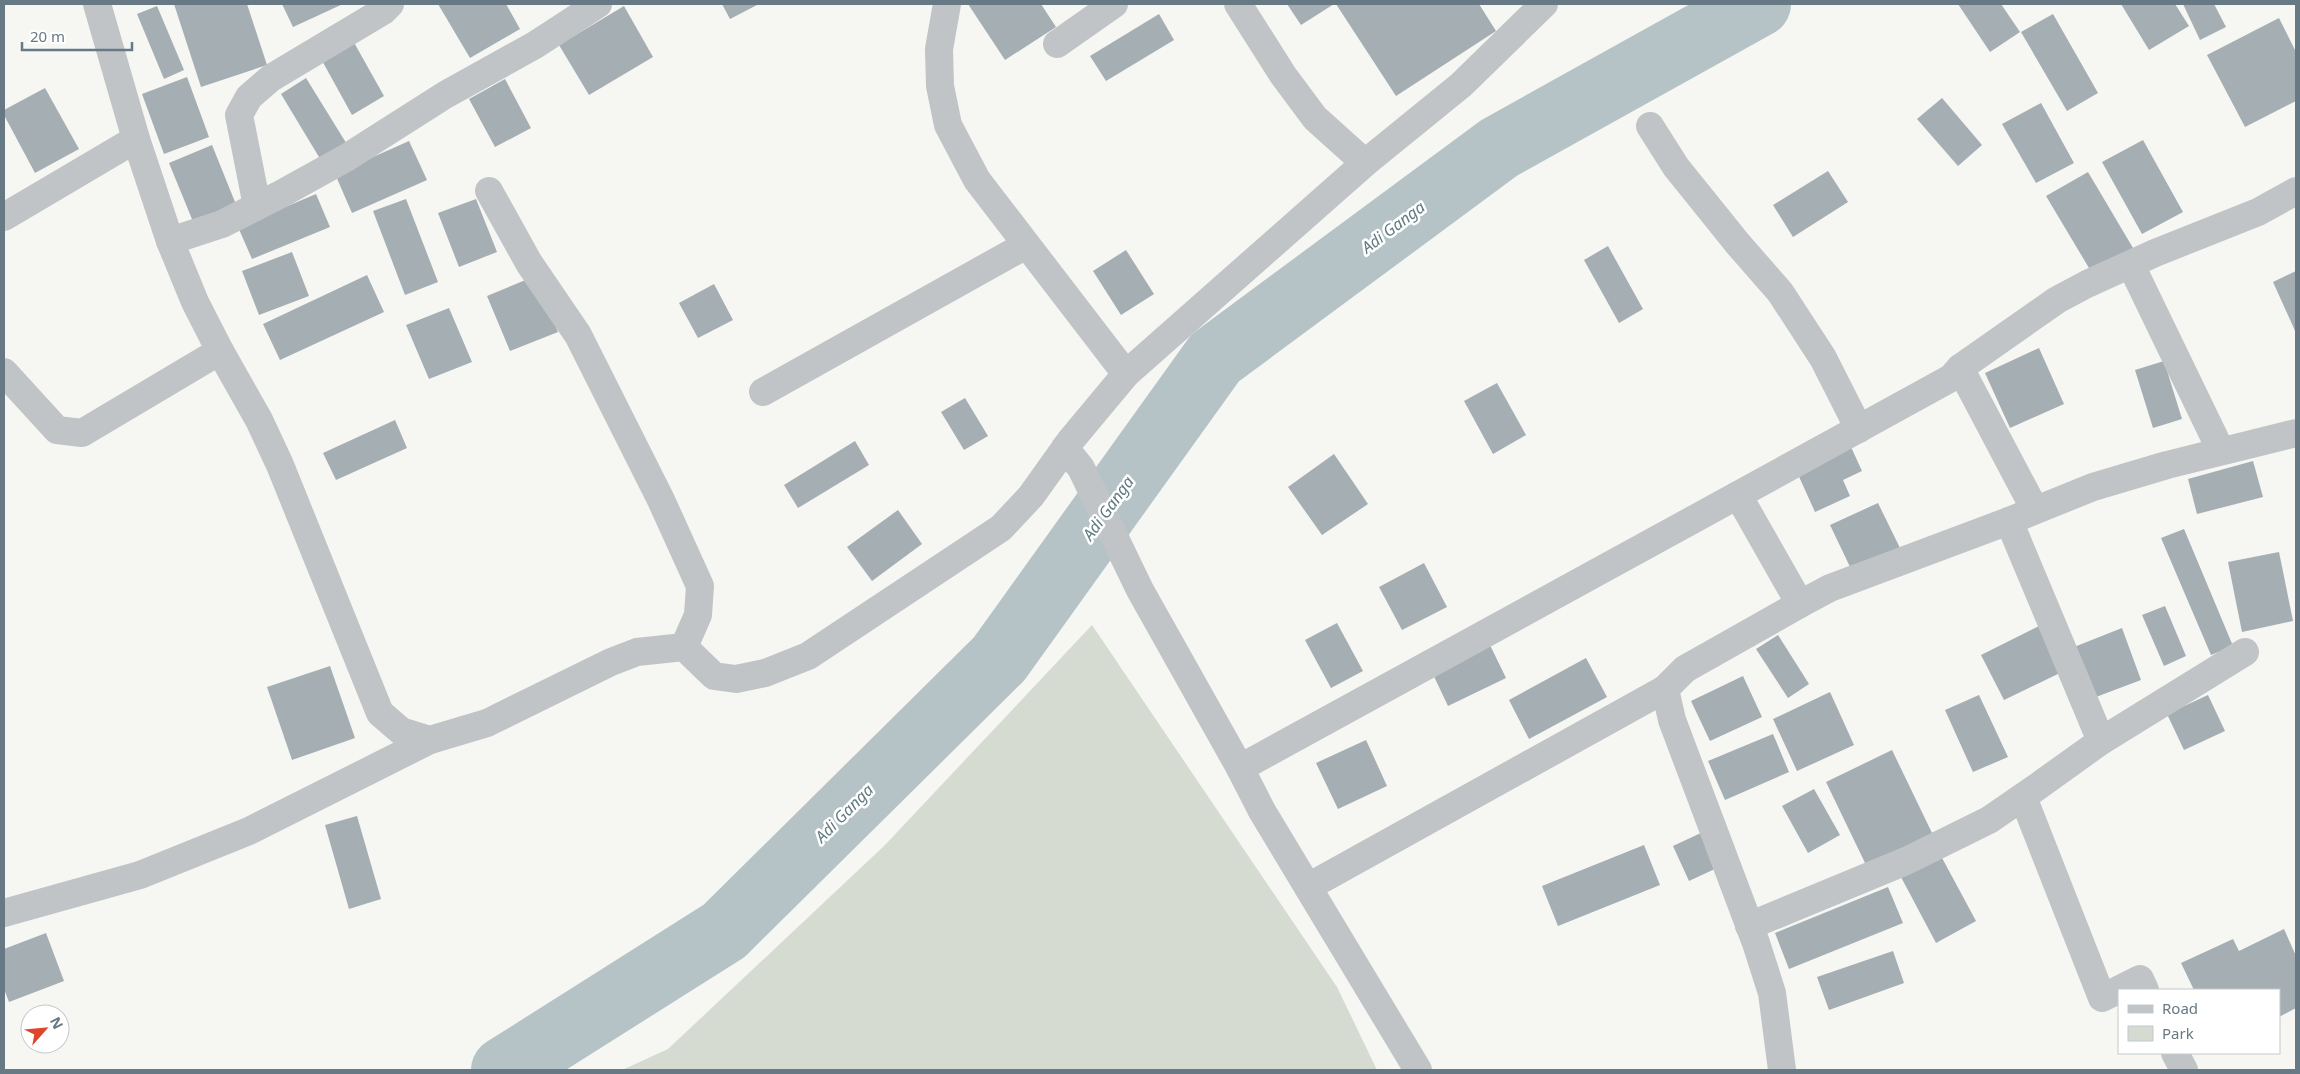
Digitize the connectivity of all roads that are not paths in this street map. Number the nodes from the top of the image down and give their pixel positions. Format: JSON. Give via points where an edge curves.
{"nodes":[{"id":1,"x":97,"y":4,"type":"edge"},
{"id":2,"x":390,"y":4,"type":"edge"},
{"id":3,"x":598,"y":4,"type":"edge"},
{"id":4,"x":946,"y":4,"type":"edge"},
{"id":5,"x":1114,"y":4,"type":"edge"},
{"id":6,"x":1238,"y":4,"type":"edge"},
{"id":7,"x":1544,"y":4,"type":"edge"},
{"id":8,"x":1056,"y":44,"type":"dead end"},
{"id":9,"x":1650,"y":126,"type":"dead end"},
{"id":10,"x":136,"y":139,"type":"junction"},
{"id":11,"x":1365,"y":163,"type":"junction"},
{"id":12,"x":2296,"y":191,"type":"edge"},
{"id":13,"x":489,"y":192,"type":"dead end"},
{"id":14,"x":257,"y":206,"type":"junction"},
{"id":15,"x":4,"y":217,"type":"edge"},
{"id":16,"x":170,"y":241,"type":"junction"},
{"id":17,"x":1026,"y":245,"type":"junction"},
{"id":18,"x":2131,"y":265,"type":"junction"},
{"id":19,"x":220,"y":352,"type":"junction"},
{"id":20,"x":1960,"y":368,"type":"junction"},
{"id":21,"x":4,"y":372,"type":"edge"},
{"id":22,"x":1118,"y":383,"type":"junction"},
{"id":23,"x":763,"y":392,"type":"dead end"},
{"id":24,"x":1859,"y":429,"type":"junction"},
{"id":25,"x":2296,"y":433,"type":"edge"},
{"id":26,"x":2221,"y":451,"type":"junction"},
{"id":27,"x":1073,"y":452,"type":"junction"},
{"id":28,"x":1738,"y":496,"type":"junction"},
{"id":29,"x":2036,"y":510,"type":"junction"},
{"id":30,"x":2009,"y":522,"type":"junction"},
{"id":31,"x":1800,"y":604,"type":"junction"},
{"id":32,"x":684,"y":647,"type":"junction"},
{"id":33,"x":2245,"y":652,"type":"dead end"},
{"id":34,"x":1665,"y":689,"type":"junction"},
{"id":35,"x":430,"y":740,"type":"junction"},
{"id":36,"x":2101,"y":740,"type":"junction"},
{"id":37,"x":1240,"y":768,"type":"junction"},
{"id":38,"x":2023,"y":798,"type":"junction"},
{"id":39,"x":1308,"y":887,"type":"junction"},
{"id":40,"x":4,"y":913,"type":"edge"},
{"id":41,"x":1749,"y":926,"type":"junction"},
{"id":42,"x":2120,"y":989,"type":"edge"},
{"id":43,"x":2145,"y":989,"type":"edge"},
{"id":44,"x":2118,"y":990,"type":"edge"},
{"id":45,"x":2176,"y":1054,"type":"edge"},
{"id":46,"x":1418,"y":1070,"type":"edge"},
{"id":47,"x":1782,"y":1070,"type":"edge"},
{"id":48,"x":2184,"y":1070,"type":"edge"}],
"edges":[{"from":1,"to":10,"type":"street"},
{"from":2,"to":14,"type":"street","via":[[271,78],[249,97],[239,115]]},
{"from":3,"to":14,"type":"street","via":[[536,45],[445,95],[346,158]]},
{"from":4,"to":17,"type":"street","via":[[939,49],[940,86],[948,124],[977,180]]},
{"from":5,"to":8,"type":"street"},
{"from":6,"to":11,"type":"street","via":[[1315,118]]},
{"from":7,"to":11,"type":"street","via":[[1461,85]]},
{"from":9,"to":24,"type":"street","via":[[1676,167],[1786,300],[1823,358]]},
{"from":10,"to":15,"type":"street"},
{"from":10,"to":16,"type":"street"},
{"from":11,"to":22,"type":"street"},
{"from":12,"to":18,"type":"street","via":[[2258,212]]},
{"from":13,"to":32,"type":"street","via":[[530,263],[578,335],[661,500],[700,586],[698,615]]},
{"from":14,"to":16,"type":"street","via":[[222,224]]},
{"from":16,"to":19,"type":"street"},
{"from":17,"to":22,"type":"street"},
{"from":17,"to":23,"type":"street"},
{"from":18,"to":20,"type":"street","via":[[2057,300]]},
{"from":18,"to":26,"type":"street"},
{"from":19,"to":21,"type":"street","via":[[82,433],[57,430]]},
{"from":19,"to":35,"type":"street","via":[[259,420],[280,465],[380,713],[401,731]]},
{"from":20,"to":24,"type":"street","via":[[1951,378]]},
{"from":20,"to":29,"type":"street"},
{"from":22,"to":27,"type":"street"},
{"from":24,"to":28,"type":"street"},
{"from":25,"to":26,"type":"street"},
{"from":26,"to":29,"type":"street","via":[[2093,488]]},
{"from":27,"to":32,"type":"street","via":[[1001,528],[808,656],[765,673],[736,679],[714,676]]},
{"from":27,"to":37,"type":"street","via":[[1140,590]]},
{"from":28,"to":31,"type":"street"},
{"from":28,"to":37,"type":"street"},
{"from":29,"to":30,"type":"street"},
{"from":30,"to":31,"type":"street","via":[[1830,588]]},
{"from":30,"to":36,"type":"street"},
{"from":31,"to":34,"type":"street","via":[[1685,669]]},
{"from":32,"to":35,"type":"street","via":[[637,652],[487,723]]},
{"from":33,"to":36,"type":"street"},
{"from":34,"to":39,"type":"street"},
{"from":34,"to":41,"type":"street","via":[[1672,720]]},
{"from":35,"to":40,"type":"street","via":[[249,831],[140,875]]},
{"from":36,"to":38,"type":"street"},
{"from":37,"to":39,"type":"street"},
{"from":38,"to":41,"type":"street","via":[[1989,820],[1906,861]]},
{"from":38,"to":44,"type":"street","via":[[2102,998]]},
{"from":39,"to":46,"type":"street"},
{"from":41,"to":47,"type":"street","via":[[1772,993]]},
{"from":42,"to":43,"type":"street","via":[[2140,979]]},
{"from":45,"to":48,"type":"street"}]}
